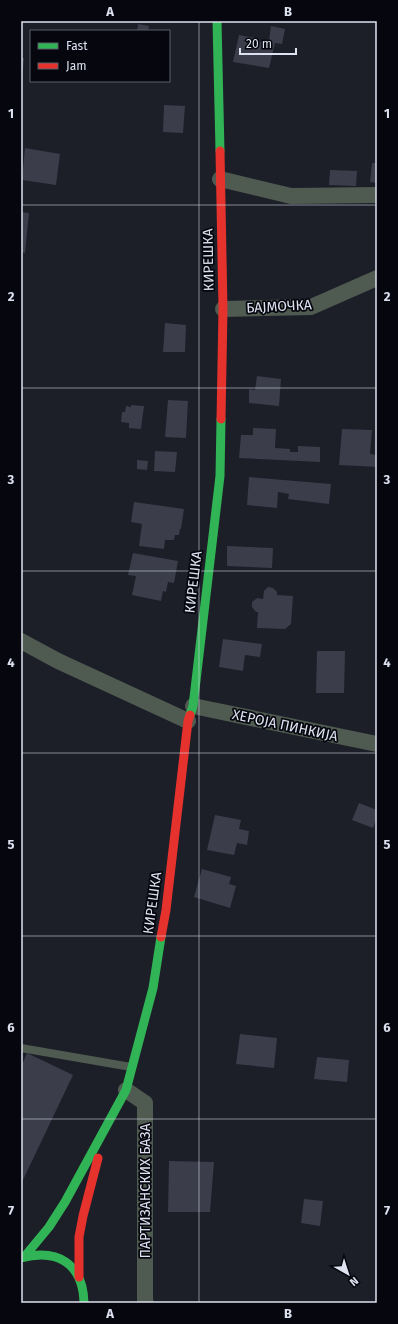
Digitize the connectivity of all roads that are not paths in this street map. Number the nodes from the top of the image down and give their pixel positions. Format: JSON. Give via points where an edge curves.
{"nodes":[{"id":1,"x":217,"y":21,"type":"edge"},
{"id":2,"x":220,"y":179,"type":"junction"},
{"id":3,"x":377,"y":195,"type":"edge"},
{"id":4,"x":377,"y":278,"type":"edge"},
{"id":5,"x":223,"y":309,"type":"junction"},
{"id":6,"x":21,"y":641,"type":"edge"},
{"id":7,"x":193,"y":706,"type":"junction"},
{"id":8,"x":188,"y":721,"type":"junction"},
{"id":9,"x":377,"y":744,"type":"edge"},
{"id":10,"x":21,"y":1048,"type":"edge"},
{"id":11,"x":132,"y":1068,"type":"junction"},
{"id":12,"x":126,"y":1090,"type":"junction"},
{"id":13,"x":103,"y":1134,"type":"junction"},
{"id":14,"x":23,"y":1257,"type":"edge"},
{"id":15,"x":79,"y":1277,"type":"junction"},
{"id":16,"x":84,"y":1292,"type":"junction"},
{"id":17,"x":84,"y":1303,"type":"edge"},
{"id":18,"x":91,"y":1303,"type":"edge"},
{"id":19,"x":146,"y":1303,"type":"edge"}],
"edges":[{"from":1,"to":2,"type":"street","name":"КИРЕШКА"},
{"from":2,"to":3,"type":"street","via":[[291,196]]},
{"from":2,"to":5,"type":"street","name":"КИРЕШКА"},
{"from":4,"to":5,"type":"street","name":"БАЈМОЧКА","via":[[311,307]]},
{"from":5,"to":7,"type":"street","name":"КИРЕШКА","via":[[220,476]]},
{"from":6,"to":8,"type":"street","via":[[58,661]]},
{"from":7,"to":8,"type":"street","name":"КИРЕШКА"},
{"from":7,"to":9,"type":"street","name":"ХЕРОЈА ПИНКИЈА"},
{"from":8,"to":11,"type":"street","name":"КИРЕШКА","via":[[166,910],[153,988]]},
{"from":10,"to":11,"type":"lane"},
{"from":11,"to":12,"type":"street","name":"КИРЕШКА"},
{"from":12,"to":13,"type":"street","name":"КИРЕШКА"},
{"from":12,"to":19,"type":"street","name":"ПАРТИЗАНСКИХ БАЗА","via":[[145,1103]]},
{"from":13,"to":14,"type":"street","name":"КИРЕШКА","via":[[66,1202]]},
{"from":13,"to":15,"type":"street","name":"КИРЕШКА","via":[[79,1237]]},
{"from":14,"to":15,"type":"street","via":[[41,1254],[56,1256],[69,1264]]},
{"from":15,"to":16,"type":"street"},
{"from":16,"to":17,"type":"street"},
{"from":16,"to":18,"type":"street"}]}
